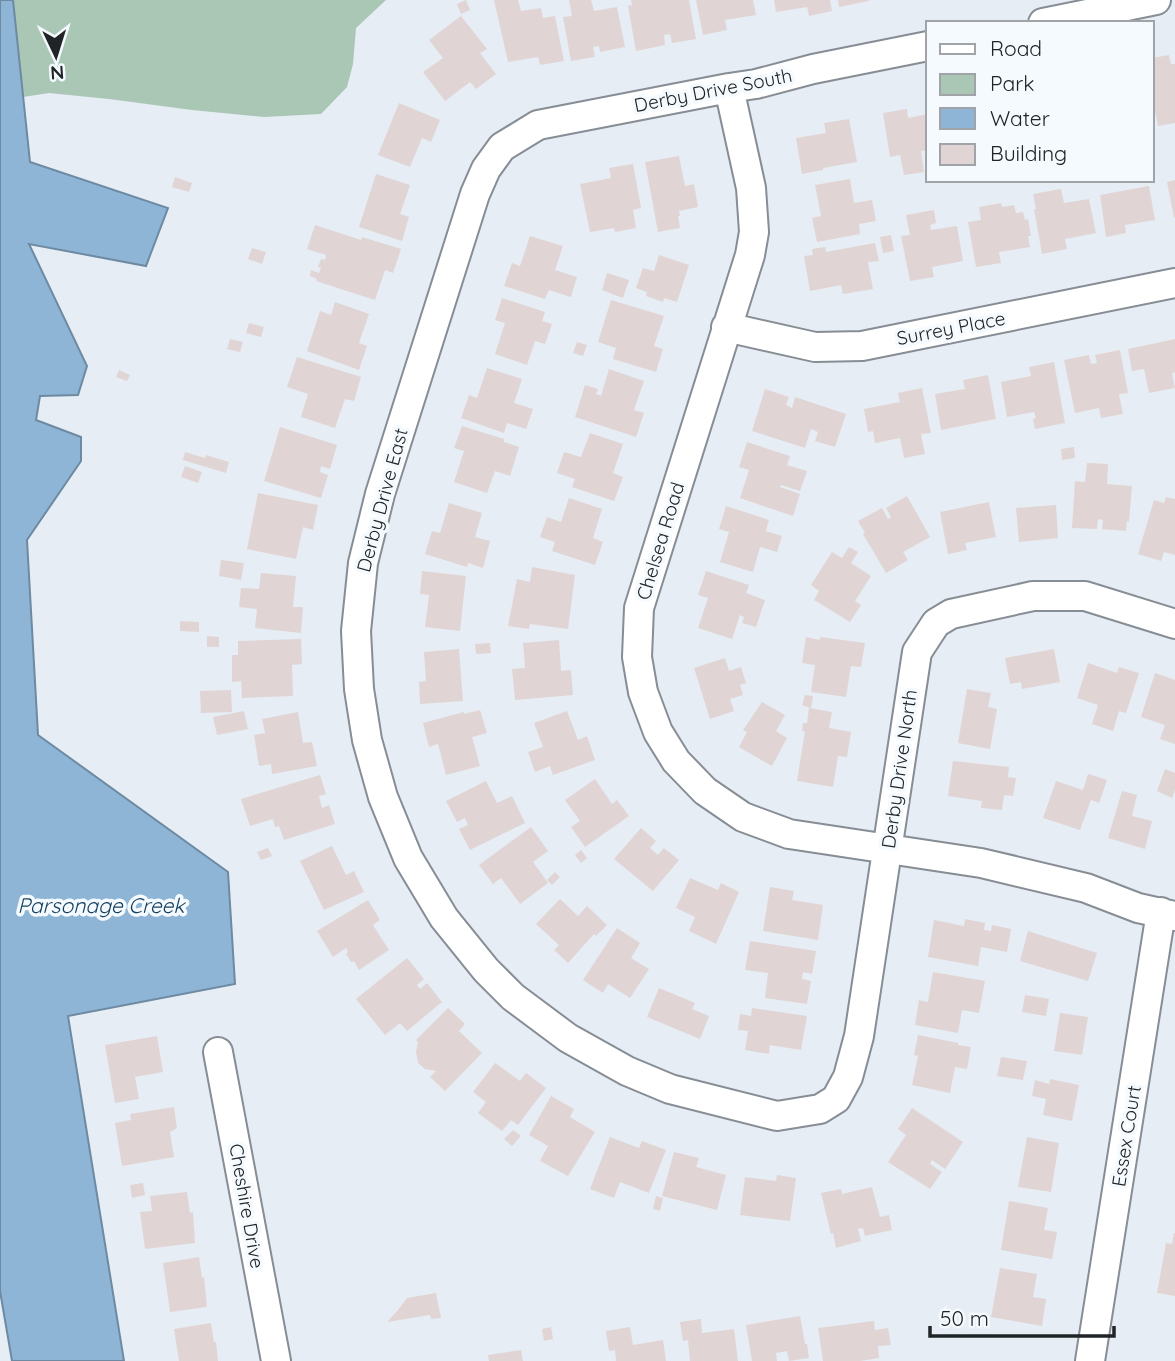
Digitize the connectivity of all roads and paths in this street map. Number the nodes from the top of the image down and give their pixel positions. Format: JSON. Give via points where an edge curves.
{"nodes":[{"id":1,"x":1156,"y":0,"type":"edge"},
{"id":2,"x":1053,"y":21,"type":"edge"},
{"id":3,"x":926,"y":46,"type":"edge"},
{"id":4,"x":729,"y":88,"type":"junction"},
{"id":5,"x":502,"y":147,"type":"joint"},
{"id":6,"x":1175,"y":283,"type":"edge"},
{"id":7,"x":726,"y":327,"type":"junction"},
{"id":8,"x":1175,"y":624,"type":"edge"},
{"id":9,"x":887,"y":849,"type":"junction"},
{"id":10,"x":1168,"y":914,"type":"edge"},
{"id":11,"x":218,"y":1052,"type":"dead end"},
{"id":12,"x":776,"y":1116,"type":"joint"},
{"id":13,"x":276,"y":1361,"type":"edge"},
{"id":14,"x":1090,"y":1361,"type":"edge"}],
"edges":[{"from":1,"to":2,"type":"street"},
{"from":3,"to":4,"type":"street","name":"Derby Drive South"},
{"from":4,"to":5,"type":"street","name":"Derby Drive South","via":[[538,125]]},
{"from":4,"to":7,"type":"street","name":"Chelsea Road","via":[[751,188],[754,233]]},
{"from":5,"to":12,"type":"street","name":"Derby Drive East","via":[[475,194],[380,494],[363,563],[356,631],[359,689],[379,785],[408,858],[444,918],[513,997],[568,1038],[627,1071],[670,1089]]},
{"from":6,"to":7,"type":"street","name":"Surrey Place","via":[[862,346],[815,347]]},
{"from":7,"to":9,"type":"street","name":"Chelsea Road","via":[[639,608],[637,657],[643,692],[657,732],[676,761],[705,791],[743,817],[789,834]]},
{"from":8,"to":9,"type":"street","name":"Derby Drive North","via":[[1085,596],[1033,596],[951,614],[936,623],[917,652]]},
{"from":9,"to":10,"type":"street","name":"Chelsea Road","via":[[994,866]]},
{"from":9,"to":12,"type":"street","name":"Derby Drive North","via":[[859,1036],[848,1077],[836,1099],[820,1109]]},
{"from":10,"to":14,"type":"street","name":"Essex Court"},
{"from":11,"to":13,"type":"street","name":"Cheshire Drive"}]}
